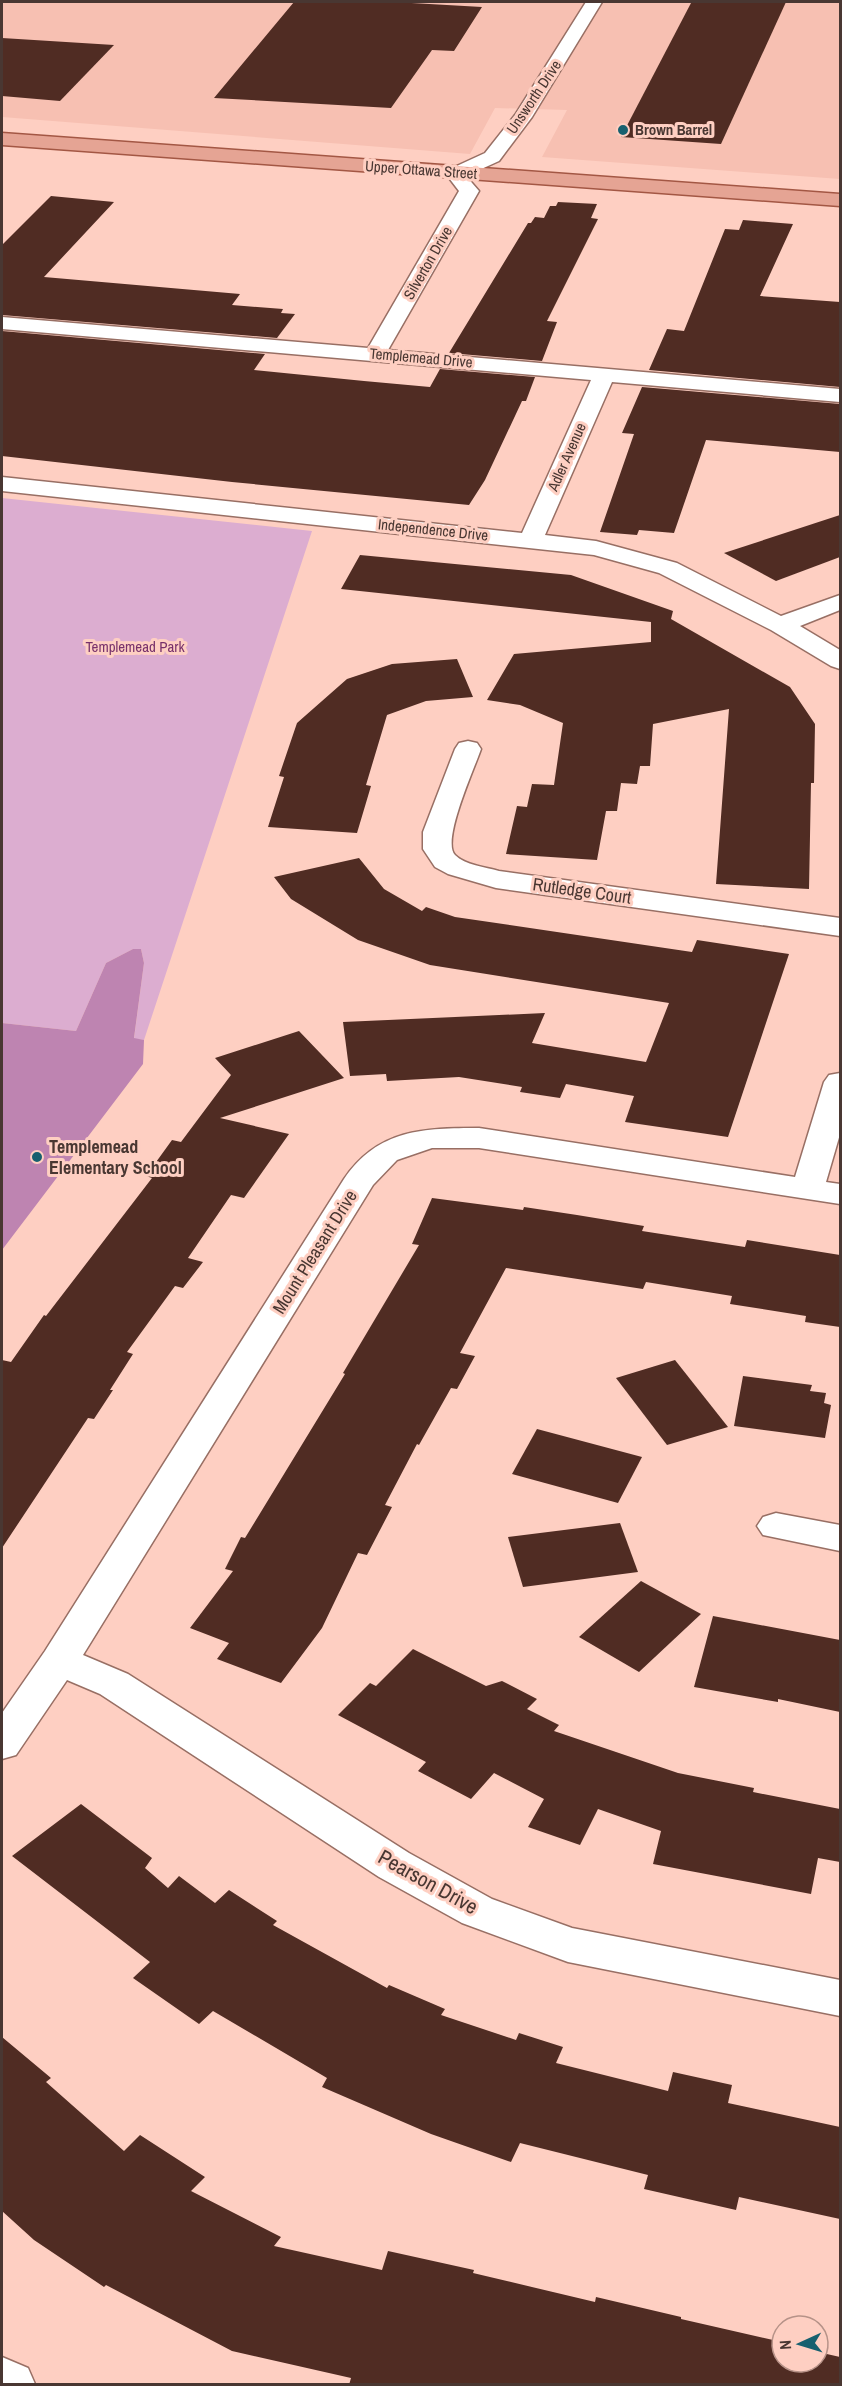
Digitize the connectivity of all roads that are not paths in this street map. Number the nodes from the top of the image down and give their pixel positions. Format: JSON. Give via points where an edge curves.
{"nodes":[{"id":1,"x":594,"y":2,"type":"edge"},
{"id":2,"x":2,"y":139,"type":"edge"},
{"id":3,"x":455,"y":174,"type":"junction"},
{"id":4,"x":840,"y":200,"type":"edge"},
{"id":5,"x":2,"y":323,"type":"edge"},
{"id":6,"x":375,"y":354,"type":"junction"},
{"id":7,"x":604,"y":375,"type":"junction"},
{"id":8,"x":840,"y":395,"type":"edge"},
{"id":9,"x":2,"y":484,"type":"edge"},
{"id":10,"x":531,"y":539,"type":"junction"},
{"id":11,"x":840,"y":602,"type":"edge"},
{"id":12,"x":780,"y":625,"type":"junction"},
{"id":13,"x":840,"y":661,"type":"edge"},
{"id":14,"x":468,"y":749,"type":"dead end"},
{"id":15,"x":840,"y":927,"type":"edge"},
{"id":16,"x":840,"y":1082,"type":"edge"},
{"id":17,"x":824,"y":1191,"type":"edge"},
{"id":18,"x":776,"y":1526,"type":"dead end"},
{"id":19,"x":840,"y":1538,"type":"edge"},
{"id":20,"x":59,"y":1661,"type":"junction"},
{"id":21,"x":2,"y":1744,"type":"edge"},
{"id":22,"x":840,"y":1998,"type":"edge"},
{"id":23,"x":2,"y":2379,"type":"edge"},
{"id":24,"x":10,"y":2385,"type":"edge"}],
"edges":[{"from":1,"to":3,"type":"street","name":"Unsworth Drive","via":[[523,117],[492,157]]},
{"from":2,"to":3,"type":"main road","name":"Upper Ottawa Street"},
{"from":3,"to":4,"type":"main road","name":"Upper Ottawa Street"},
{"from":3,"to":6,"type":"street","name":"Silverton Drive","via":[[469,191]]},
{"from":5,"to":6,"type":"street","name":"Templemead Drive"},
{"from":6,"to":7,"type":"street","name":"Templemead Drive"},
{"from":7,"to":8,"type":"street","name":"Templemead Drive"},
{"from":7,"to":10,"type":"street","name":"Adler Avenue"},
{"from":9,"to":10,"type":"street","name":"Independence Drive"},
{"from":10,"to":12,"type":"street","name":"Independence Drive","via":[[596,548],[668,568]]},
{"from":11,"to":12,"type":"street"},
{"from":12,"to":13,"type":"street","name":"Independence Drive"},
{"from":14,"to":15,"type":"street","name":"Rutledge Court","via":[[437,832],[437,849],[445,861],[458,868],[496,879]]},
{"from":16,"to":17,"type":"street"},
{"from":17,"to":20,"type":"street","name":"Mount Pleasant Drive","via":[[479,1138],[428,1138],[386,1153],[360,1179]]},
{"from":18,"to":19,"type":"street"},
{"from":20,"to":21,"type":"street","name":"Mount Pleasant Drive"},
{"from":20,"to":22,"type":"street","name":"Pearson Drive","via":[[114,1684],[394,1865],[477,1911],[568,1945]]},
{"from":23,"to":24,"type":"street"}]}
